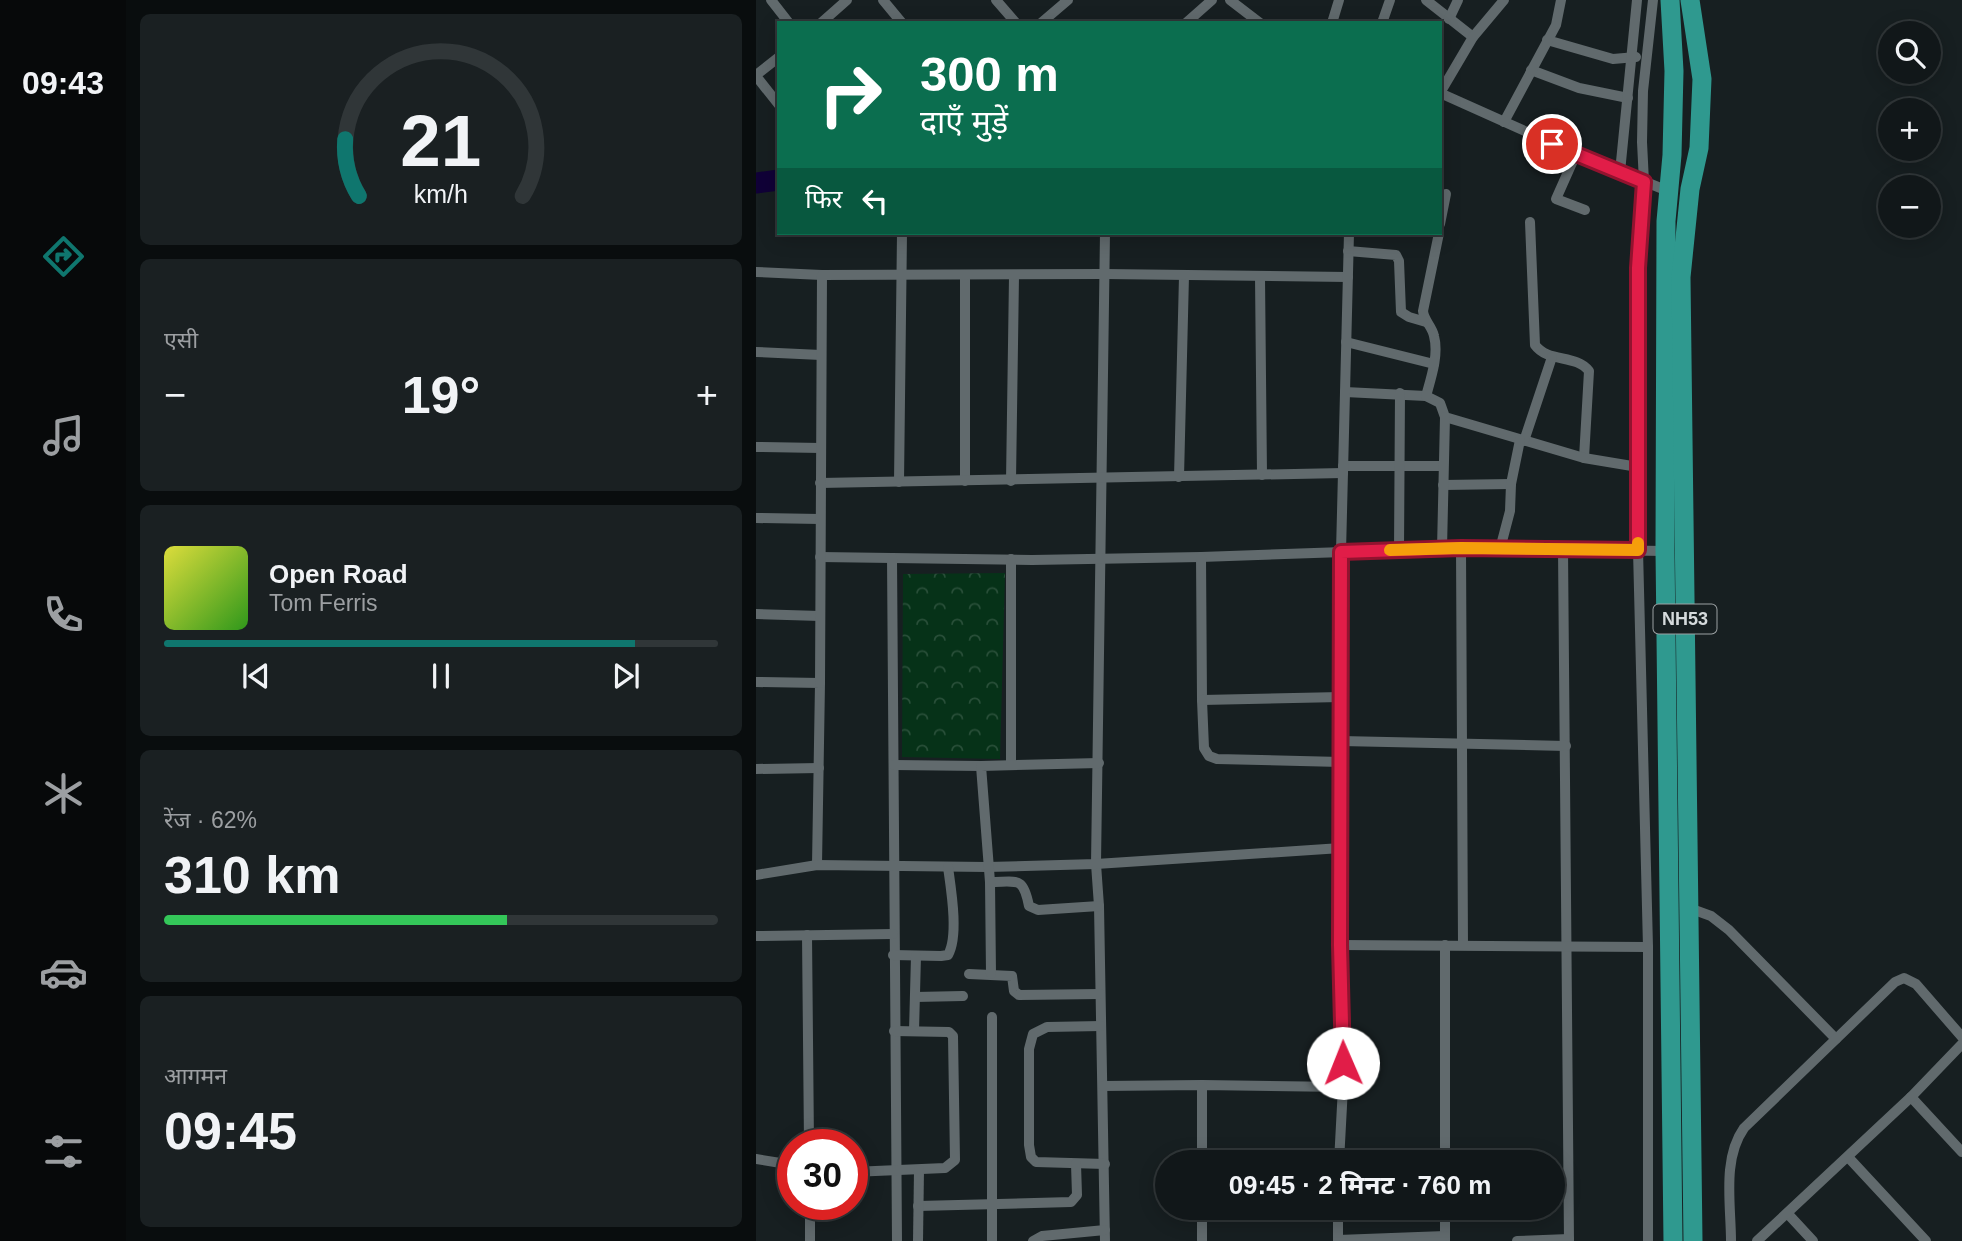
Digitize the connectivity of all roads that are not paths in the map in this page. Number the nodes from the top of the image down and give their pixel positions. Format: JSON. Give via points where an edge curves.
{"nodes":[{"id":1,"x":771,"y":0,"type":"edge"},
{"id":2,"x":847,"y":0,"type":"edge"},
{"id":3,"x":883,"y":0,"type":"edge"},
{"id":4,"x":996,"y":0,"type":"edge"},
{"id":5,"x":1068,"y":0,"type":"edge"},
{"id":6,"x":1212,"y":0,"type":"edge"},
{"id":7,"x":1230,"y":0,"type":"edge"},
{"id":8,"x":1339,"y":0,"type":"edge"},
{"id":9,"x":1390,"y":0,"type":"edge"},
{"id":10,"x":1426,"y":0,"type":"edge"},
{"id":11,"x":1458,"y":0,"type":"edge"},
{"id":12,"x":1504,"y":0,"type":"edge"},
{"id":13,"x":1561,"y":0,"type":"edge"},
{"id":14,"x":1637,"y":0,"type":"edge"},
{"id":15,"x":1653,"y":0,"type":"edge"},
{"id":16,"x":1670,"y":0,"type":"edge"},
{"id":17,"x":1690,"y":0,"type":"edge"},
{"id":18,"x":1449,"y":19,"type":"junction"},
{"id":19,"x":787,"y":21,"type":"edge"},
{"id":20,"x":823,"y":21,"type":"edge"},
{"id":21,"x":900,"y":21,"type":"edge"},
{"id":22,"x":1014,"y":21,"type":"edge"},
{"id":23,"x":1043,"y":21,"type":"edge"},
{"id":24,"x":1188,"y":21,"type":"edge"},
{"id":25,"x":1257,"y":21,"type":"edge"},
{"id":26,"x":1333,"y":21,"type":"edge"},
{"id":27,"x":1383,"y":21,"type":"edge"},
{"id":28,"x":1473,"y":37,"type":"junction"},
{"id":29,"x":1547,"y":40,"type":"junction"},
{"id":30,"x":1648,"y":54,"type":"junction"},
{"id":31,"x":1632,"y":58,"type":"junction"},
{"id":32,"x":777,"y":59,"type":"edge"},
{"id":33,"x":1531,"y":70,"type":"junction"},
{"id":34,"x":756,"y":75,"type":"edge"},
{"id":35,"x":1442,"y":90,"type":"edge"},
{"id":36,"x":1442,"y":94,"type":"edge"},
{"id":37,"x":1628,"y":98,"type":"junction"},
{"id":38,"x":777,"y":102,"type":"edge"},
{"id":39,"x":1504,"y":122,"type":"junction"},
{"id":40,"x":1576,"y":154,"type":"junction"},
{"id":41,"x":1620,"y":172,"type":"junction"},
{"id":42,"x":1644,"y":182,"type":"junction"},
{"id":43,"x":1668,"y":191,"type":"junction"},
{"id":44,"x":1446,"y":194,"type":"dead end"},
{"id":45,"x":1585,"y":210,"type":"dead end"},
{"id":46,"x":1442,"y":214,"type":"edge"},
{"id":47,"x":1530,"y":222,"type":"dead end"},
{"id":48,"x":902,"y":235,"type":"edge"},
{"id":49,"x":1105,"y":235,"type":"edge"},
{"id":50,"x":1349,"y":235,"type":"edge"},
{"id":51,"x":1438,"y":235,"type":"edge"},
{"id":52,"x":1348,"y":251,"type":"junction"},
{"id":53,"x":756,"y":272,"type":"edge"},
{"id":54,"x":1105,"y":274,"type":"junction"},
{"id":55,"x":822,"y":275,"type":"junction"},
{"id":56,"x":901,"y":275,"type":"junction"},
{"id":57,"x":965,"y":276,"type":"junction"},
{"id":58,"x":1014,"y":276,"type":"junction"},
{"id":59,"x":1184,"y":276,"type":"junction"},
{"id":60,"x":1260,"y":277,"type":"junction"},
{"id":61,"x":1348,"y":277,"type":"junction"},
{"id":62,"x":1426,"y":322,"type":"junction"},
{"id":63,"x":1346,"y":342,"type":"junction"},
{"id":64,"x":756,"y":352,"type":"edge"},
{"id":65,"x":821,"y":355,"type":"junction"},
{"id":66,"x":1552,"y":357,"type":"junction"},
{"id":67,"x":1434,"y":364,"type":"junction"},
{"id":68,"x":1345,"y":392,"type":"junction"},
{"id":69,"x":1400,"y":393,"type":"junction"},
{"id":70,"x":1426,"y":396,"type":"junction"},
{"id":71,"x":1444,"y":417,"type":"junction"},
{"id":72,"x":1522,"y":440,"type":"junction"},
{"id":73,"x":756,"y":447,"type":"edge"},
{"id":74,"x":821,"y":448,"type":"junction"},
{"id":75,"x":1584,"y":458,"type":"junction"},
{"id":76,"x":1400,"y":465,"type":"junction"},
{"id":77,"x":1443,"y":466,"type":"junction"},
{"id":78,"x":1638,"y":467,"type":"junction"},
{"id":79,"x":1343,"y":469,"type":"junction"},
{"id":80,"x":1262,"y":475,"type":"junction"},
{"id":81,"x":1179,"y":477,"type":"junction"},
{"id":82,"x":1102,"y":479,"type":"junction"},
{"id":83,"x":965,"y":481,"type":"junction"},
{"id":84,"x":1010,"y":481,"type":"junction"},
{"id":85,"x":899,"y":482,"type":"junction"},
{"id":86,"x":820,"y":483,"type":"junction"},
{"id":87,"x":1511,"y":484,"type":"junction"},
{"id":88,"x":1443,"y":485,"type":"junction"},
{"id":89,"x":756,"y":518,"type":"edge"},
{"id":90,"x":820,"y":519,"type":"junction"},
{"id":91,"x":1461,"y":548,"type":"junction"},
{"id":92,"x":1442,"y":549,"type":"junction"},
{"id":93,"x":1500,"y":549,"type":"junction"},
{"id":94,"x":1563,"y":549,"type":"junction"},
{"id":95,"x":1399,"y":550,"type":"junction"},
{"id":96,"x":1638,"y":550,"type":"junction"},
{"id":97,"x":1665,"y":551,"type":"junction"},
{"id":98,"x":1341,"y":552,"type":"junction"},
{"id":99,"x":820,"y":557,"type":"junction"},
{"id":100,"x":1201,"y":557,"type":"junction"},
{"id":101,"x":892,"y":558,"type":"junction"},
{"id":102,"x":1011,"y":559,"type":"junction"},
{"id":103,"x":1102,"y":559,"type":"junction"},
{"id":104,"x":756,"y":614,"type":"edge"},
{"id":105,"x":820,"y":615,"type":"junction"},
{"id":106,"x":756,"y":682,"type":"edge"},
{"id":107,"x":820,"y":683,"type":"junction"},
{"id":108,"x":1341,"y":697,"type":"junction"},
{"id":109,"x":1202,"y":700,"type":"junction"},
{"id":110,"x":1341,"y":741,"type":"junction"},
{"id":111,"x":1461,"y":743,"type":"junction"},
{"id":112,"x":1566,"y":746,"type":"junction"},
{"id":113,"x":1341,"y":762,"type":"junction"},
{"id":114,"x":1099,"y":763,"type":"junction"},
{"id":115,"x":894,"y":765,"type":"junction"},
{"id":116,"x":1011,"y":765,"type":"junction"},
{"id":117,"x":981,"y":766,"type":"junction"},
{"id":118,"x":819,"y":768,"type":"junction"},
{"id":119,"x":756,"y":769,"type":"edge"},
{"id":120,"x":1340,"y":848,"type":"junction"},
{"id":121,"x":1096,"y":864,"type":"junction"},
{"id":122,"x":817,"y":865,"type":"junction"},
{"id":123,"x":893,"y":865,"type":"junction"},
{"id":124,"x":948,"y":867,"type":"junction"},
{"id":125,"x":987,"y":867,"type":"junction"},
{"id":126,"x":756,"y":875,"type":"edge"},
{"id":127,"x":990,"y":882,"type":"junction"},
{"id":128,"x":1099,"y":906,"type":"junction"},
{"id":129,"x":1689,"y":908,"type":"junction"},
{"id":130,"x":893,"y":934,"type":"junction"},
{"id":131,"x":807,"y":935,"type":"junction"},
{"id":132,"x":756,"y":936,"type":"edge"},
{"id":133,"x":1340,"y":945,"type":"junction"},
{"id":134,"x":1463,"y":945,"type":"junction"},
{"id":135,"x":1445,"y":946,"type":"junction"},
{"id":136,"x":1568,"y":946,"type":"junction"},
{"id":137,"x":1648,"y":947,"type":"junction"},
{"id":138,"x":893,"y":955,"type":"junction"},
{"id":139,"x":916,"y":956,"type":"junction"},
{"id":140,"x":969,"y":974,"type":"dead end"},
{"id":141,"x":991,"y":974,"type":"junction"},
{"id":142,"x":1101,"y":994,"type":"junction"},
{"id":143,"x":963,"y":996,"type":"dead end"},
{"id":144,"x":915,"y":997,"type":"junction"},
{"id":145,"x":992,"y":1017,"type":"dead end"},
{"id":146,"x":1101,"y":1026,"type":"junction"},
{"id":147,"x":894,"y":1031,"type":"junction"},
{"id":148,"x":915,"y":1031,"type":"junction"},
{"id":149,"x":1962,"y":1037,"type":"edge"},
{"id":150,"x":1836,"y":1039,"type":"junction"},
{"id":151,"x":1962,"y":1044,"type":"edge"},
{"id":152,"x":1202,"y":1085,"type":"junction"},
{"id":153,"x":1103,"y":1086,"type":"junction"},
{"id":154,"x":1343,"y":1087,"type":"junction"},
{"id":155,"x":1911,"y":1097,"type":"junction"},
{"id":156,"x":809,"y":1129,"type":"edge"},
{"id":157,"x":1202,"y":1150,"type":"edge"},
{"id":158,"x":1340,"y":1150,"type":"edge"},
{"id":159,"x":1445,"y":1150,"type":"edge"},
{"id":160,"x":1962,"y":1152,"type":"edge"},
{"id":161,"x":1848,"y":1157,"type":"junction"},
{"id":162,"x":756,"y":1159,"type":"edge"},
{"id":163,"x":777,"y":1162,"type":"edge"},
{"id":164,"x":1076,"y":1164,"type":"junction"},
{"id":165,"x":1104,"y":1164,"type":"junction"},
{"id":166,"x":919,"y":1170,"type":"junction"},
{"id":167,"x":896,"y":1171,"type":"junction"},
{"id":168,"x":868,"y":1172,"type":"edge"},
{"id":169,"x":992,"y":1205,"type":"junction"},
{"id":170,"x":918,"y":1206,"type":"junction"},
{"id":171,"x":1788,"y":1214,"type":"junction"},
{"id":172,"x":810,"y":1220,"type":"edge"},
{"id":173,"x":1202,"y":1220,"type":"edge"},
{"id":174,"x":1339,"y":1220,"type":"edge"},
{"id":175,"x":1445,"y":1220,"type":"edge"},
{"id":176,"x":1105,"y":1236,"type":"edge"},
{"id":177,"x":1445,"y":1238,"type":"edge"},
{"id":178,"x":1569,"y":1240,"type":"edge"},
{"id":179,"x":810,"y":1241,"type":"edge"},
{"id":180,"x":897,"y":1241,"type":"edge"},
{"id":181,"x":918,"y":1241,"type":"edge"},
{"id":182,"x":992,"y":1241,"type":"edge"},
{"id":183,"x":1033,"y":1241,"type":"edge"},
{"id":184,"x":1202,"y":1241,"type":"edge"},
{"id":185,"x":1338,"y":1241,"type":"edge"},
{"id":186,"x":1517,"y":1241,"type":"edge"},
{"id":187,"x":1648,"y":1241,"type":"edge"},
{"id":188,"x":1673,"y":1241,"type":"edge"},
{"id":189,"x":1693,"y":1241,"type":"edge"},
{"id":190,"x":1731,"y":1241,"type":"edge"},
{"id":191,"x":1757,"y":1241,"type":"edge"},
{"id":192,"x":1813,"y":1241,"type":"edge"},
{"id":193,"x":1926,"y":1241,"type":"edge"}],
"edges":[{"from":1,"to":19,"type":"street"},
{"from":2,"to":20,"type":"street"},
{"from":3,"to":21,"type":"street"},
{"from":4,"to":22,"type":"street"},
{"from":5,"to":23,"type":"street"},
{"from":6,"to":24,"type":"street"},
{"from":7,"to":25,"type":"street"},
{"from":8,"to":26,"type":"street"},
{"from":9,"to":27,"type":"street"},
{"from":10,"to":18,"type":"street"},
{"from":11,"to":18,"type":"street"},
{"from":12,"to":28,"type":"street"},
{"from":13,"to":29,"type":"street","via":[[1556,25]]},
{"from":14,"to":31,"type":"street"},
{"from":15,"to":30,"type":"street"},
{"from":16,"to":43,"type":"highway","number":"NH53","via":[[1674,71]]},
{"from":17,"to":129,"type":"highway","number":"NH53","via":[[1702,79],[1699,148],[1681,277]]},
{"from":18,"to":28,"type":"street"},
{"from":28,"to":35,"type":"street"},
{"from":29,"to":31,"type":"street","via":[[1604,57]]},
{"from":29,"to":33,"type":"street"},
{"from":30,"to":31,"type":"street"},
{"from":30,"to":42,"type":"street","via":[[1643,91]]},
{"from":31,"to":37,"type":"street"},
{"from":32,"to":34,"type":"street"},
{"from":33,"to":37,"type":"street","via":[[1579,88]]},
{"from":33,"to":39,"type":"street"},
{"from":34,"to":38,"type":"street"},
{"from":36,"to":39,"type":"street"},
{"from":37,"to":41,"type":"street"},
{"from":39,"to":40,"type":"street"},
{"from":40,"to":41,"type":"street"},
{"from":40,"to":45,"type":"street","via":[[1556,199]]},
{"from":41,"to":42,"type":"street"},
{"from":42,"to":43,"type":"street"},
{"from":42,"to":78,"type":"street","via":[[1638,268]]},
{"from":43,"to":97,"type":"highway","number":"NH53"},
{"from":44,"to":46,"type":"street"},
{"from":47,"to":66,"type":"street","via":[[1533,338],[1537,349]]},
{"from":48,"to":56,"type":"street"},
{"from":49,"to":54,"type":"street"},
{"from":50,"to":52,"type":"street"},
{"from":51,"to":62,"type":"street","via":[[1423,311]]},
{"from":52,"to":61,"type":"street"},
{"from":52,"to":62,"type":"street","via":[[1396,255],[1401,312]]},
{"from":53,"to":55,"type":"street"},
{"from":54,"to":58,"type":"street"},
{"from":54,"to":59,"type":"street"},
{"from":54,"to":82,"type":"street"},
{"from":55,"to":56,"type":"street"},
{"from":55,"to":65,"type":"street"},
{"from":56,"to":57,"type":"street"},
{"from":56,"to":85,"type":"street"},
{"from":57,"to":58,"type":"street"},
{"from":57,"to":83,"type":"street"},
{"from":58,"to":84,"type":"street"},
{"from":59,"to":60,"type":"street"},
{"from":59,"to":81,"type":"street"},
{"from":60,"to":61,"type":"street"},
{"from":60,"to":80,"type":"street"},
{"from":61,"to":63,"type":"street"},
{"from":62,"to":67,"type":"street","via":[[1435,338]]},
{"from":63,"to":67,"type":"street"},
{"from":63,"to":68,"type":"street"},
{"from":64,"to":65,"type":"street"},
{"from":65,"to":74,"type":"street"},
{"from":66,"to":72,"type":"street"},
{"from":66,"to":75,"type":"street","via":[[1583,364],[1589,371]]},
{"from":67,"to":70,"type":"street"},
{"from":68,"to":69,"type":"street"},
{"from":68,"to":79,"type":"street"},
{"from":69,"to":70,"type":"street"},
{"from":69,"to":76,"type":"street"},
{"from":70,"to":71,"type":"street","via":[[1440,403]]},
{"from":71,"to":72,"type":"street"},
{"from":71,"to":77,"type":"street"},
{"from":72,"to":75,"type":"street"},
{"from":72,"to":87,"type":"street"},
{"from":73,"to":74,"type":"street"},
{"from":74,"to":86,"type":"street"},
{"from":75,"to":78,"type":"street"},
{"from":76,"to":77,"type":"street"},
{"from":76,"to":79,"type":"street"},
{"from":76,"to":95,"type":"street"},
{"from":77,"to":88,"type":"street"},
{"from":78,"to":96,"type":"street"},
{"from":79,"to":80,"type":"street"},
{"from":79,"to":98,"type":"street"},
{"from":80,"to":81,"type":"street"},
{"from":81,"to":82,"type":"street"},
{"from":82,"to":84,"type":"street"},
{"from":82,"to":103,"type":"street"},
{"from":83,"to":84,"type":"street"},
{"from":83,"to":85,"type":"street"},
{"from":85,"to":86,"type":"street"},
{"from":86,"to":90,"type":"street"},
{"from":87,"to":88,"type":"street"},
{"from":87,"to":93,"type":"street","via":[[1510,511]]},
{"from":88,"to":92,"type":"street"},
{"from":89,"to":90,"type":"street"},
{"from":90,"to":99,"type":"street"},
{"from":91,"to":92,"type":"street"},
{"from":91,"to":93,"type":"street"},
{"from":91,"to":111,"type":"street"},
{"from":92,"to":95,"type":"street"},
{"from":93,"to":94,"type":"street"},
{"from":94,"to":96,"type":"street"},
{"from":94,"to":112,"type":"street"},
{"from":95,"to":98,"type":"street"},
{"from":96,"to":97,"type":"street"},
{"from":96,"to":137,"type":"street"},
{"from":97,"to":188,"type":"highway","number":"NH53"},
{"from":98,"to":100,"type":"street"},
{"from":98,"to":108,"type":"street"},
{"from":99,"to":101,"type":"street"},
{"from":99,"to":105,"type":"street"},
{"from":100,"to":103,"type":"street"},
{"from":100,"to":109,"type":"street"},
{"from":101,"to":102,"type":"street"},
{"from":101,"to":115,"type":"street"},
{"from":102,"to":103,"type":"street"},
{"from":102,"to":116,"type":"street"},
{"from":103,"to":114,"type":"street"},
{"from":104,"to":105,"type":"street"},
{"from":105,"to":107,"type":"street"},
{"from":106,"to":107,"type":"street"},
{"from":107,"to":118,"type":"street"},
{"from":108,"to":109,"type":"street"},
{"from":108,"to":110,"type":"street"},
{"from":109,"to":113,"type":"street","via":[[1204,748],[1209,756]]},
{"from":110,"to":111,"type":"street"},
{"from":110,"to":113,"type":"street"},
{"from":111,"to":112,"type":"street"},
{"from":111,"to":134,"type":"street"},
{"from":112,"to":136,"type":"street"},
{"from":113,"to":120,"type":"street"},
{"from":114,"to":116,"type":"street"},
{"from":114,"to":121,"type":"street"},
{"from":115,"to":117,"type":"street"},
{"from":115,"to":123,"type":"street"},
{"from":116,"to":117,"type":"street"},
{"from":117,"to":125,"type":"street"},
{"from":118,"to":119,"type":"street"},
{"from":118,"to":122,"type":"street"},
{"from":120,"to":121,"type":"street"},
{"from":120,"to":133,"type":"street"},
{"from":121,"to":125,"type":"street"},
{"from":121,"to":128,"type":"street"},
{"from":122,"to":123,"type":"street"},
{"from":122,"to":126,"type":"street"},
{"from":123,"to":124,"type":"street"},
{"from":123,"to":130,"type":"street"},
{"from":124,"to":125,"type":"street"},
{"from":124,"to":139,"type":"street","via":[[951,951],[948,955]]},
{"from":125,"to":127,"type":"street"},
{"from":127,"to":128,"type":"street","via":[[1023,885],[1033,909]]},
{"from":127,"to":141,"type":"street"},
{"from":128,"to":142,"type":"street"},
{"from":129,"to":150,"type":"street","via":[[1711,916],[1729,930]]},
{"from":129,"to":189,"type":"highway","number":"NH53"},
{"from":130,"to":131,"type":"street"},
{"from":130,"to":138,"type":"street"},
{"from":131,"to":132,"type":"street"},
{"from":131,"to":156,"type":"street"},
{"from":133,"to":135,"type":"street"},
{"from":133,"to":154,"type":"street"},
{"from":134,"to":135,"type":"street"},
{"from":134,"to":136,"type":"street"},
{"from":135,"to":159,"type":"street"},
{"from":136,"to":137,"type":"street"},
{"from":136,"to":178,"type":"street"},
{"from":137,"to":187,"type":"street"},
{"from":138,"to":139,"type":"street"},
{"from":138,"to":147,"type":"street"},
{"from":139,"to":144,"type":"street"},
{"from":140,"to":141,"type":"street"},
{"from":141,"to":142,"type":"street","via":[[1012,976],[1019,995]]},
{"from":142,"to":146,"type":"street"},
{"from":143,"to":144,"type":"street"},
{"from":144,"to":148,"type":"street"},
{"from":145,"to":169,"type":"street"},
{"from":146,"to":153,"type":"street"},
{"from":146,"to":164,"type":"street","via":[[1047,1027],[1030,1041],[1031,1157],[1036,1163]]},
{"from":147,"to":148,"type":"street"},
{"from":147,"to":167,"type":"street"},
{"from":148,"to":166,"type":"street","via":[[949,1032],[955,1041],[955,1160],[945,1168]]},
{"from":149,"to":150,"type":"street","via":[[1916,984],[1904,978]]},
{"from":150,"to":190,"type":"street","via":[[1737,1138],[1730,1163]]},
{"from":151,"to":155,"type":"street"},
{"from":152,"to":153,"type":"street"},
{"from":152,"to":154,"type":"street"},
{"from":152,"to":157,"type":"street"},
{"from":153,"to":165,"type":"street"},
{"from":154,"to":158,"type":"street"},
{"from":155,"to":160,"type":"street"},
{"from":155,"to":161,"type":"street"},
{"from":161,"to":171,"type":"street"},
{"from":161,"to":193,"type":"street"},
{"from":162,"to":163,"type":"street"},
{"from":164,"to":165,"type":"street"},
{"from":164,"to":169,"type":"street","via":[[1077,1195],[1071,1202]]},
{"from":165,"to":176,"type":"street"},
{"from":166,"to":167,"type":"street"},
{"from":166,"to":170,"type":"street"},
{"from":167,"to":168,"type":"street"},
{"from":167,"to":180,"type":"street"},
{"from":169,"to":170,"type":"street"},
{"from":169,"to":182,"type":"street"},
{"from":170,"to":181,"type":"street"},
{"from":171,"to":191,"type":"street"},
{"from":171,"to":192,"type":"street"},
{"from":172,"to":179,"type":"street"},
{"from":173,"to":184,"type":"street"},
{"from":174,"to":185,"type":"street"},
{"from":175,"to":177,"type":"street"},
{"from":176,"to":183,"type":"street","via":[[1042,1236]]},
{"from":177,"to":185,"type":"street"},
{"from":178,"to":186,"type":"street"}]}
